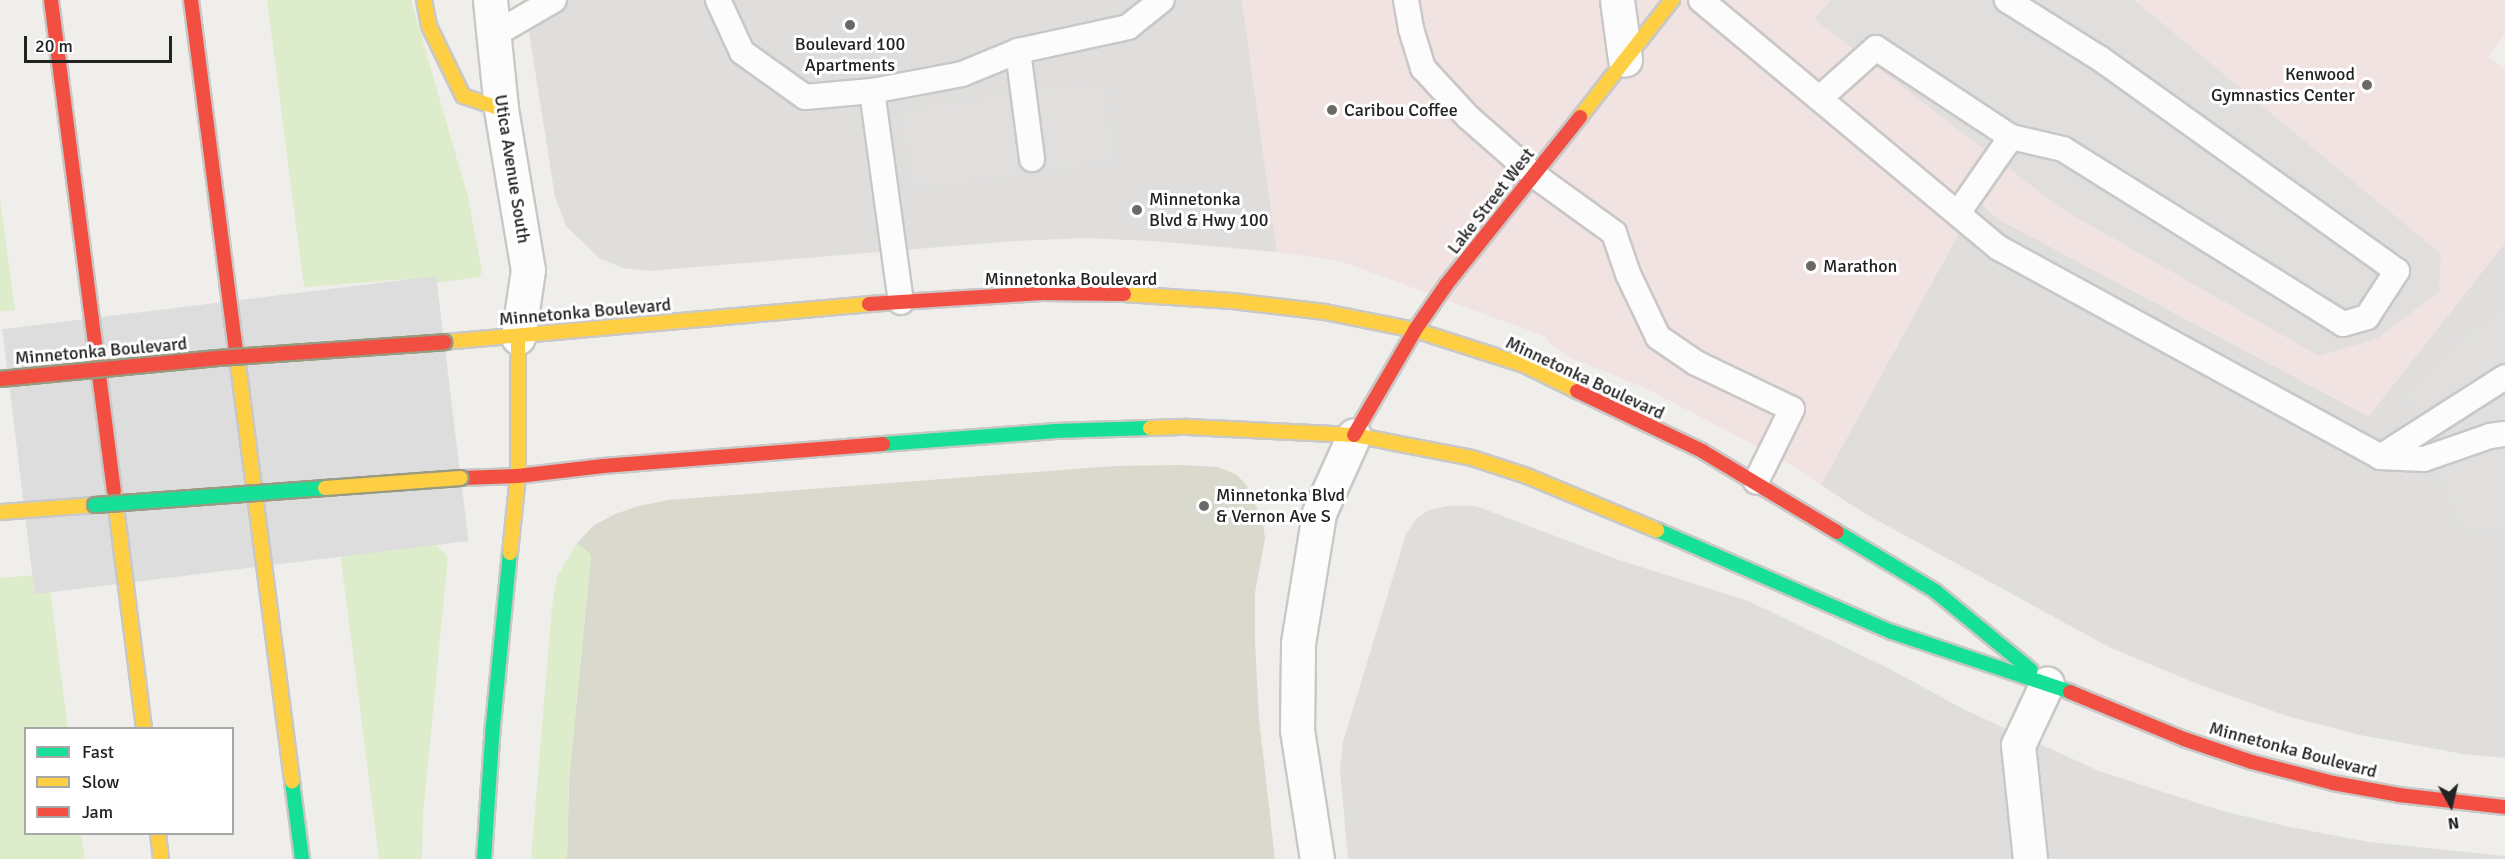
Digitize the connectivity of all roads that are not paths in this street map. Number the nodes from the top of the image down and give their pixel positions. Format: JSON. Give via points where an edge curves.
{"nodes":[{"id":1,"x":51,"y":0,"type":"edge"},
{"id":2,"x":191,"y":0,"type":"edge"},
{"id":3,"x":424,"y":0,"type":"edge"},
{"id":4,"x":490,"y":0,"type":"edge"},
{"id":5,"x":554,"y":0,"type":"edge"},
{"id":6,"x":718,"y":0,"type":"edge"},
{"id":7,"x":1162,"y":0,"type":"edge"},
{"id":8,"x":1406,"y":0,"type":"edge"},
{"id":9,"x":1617,"y":0,"type":"edge"},
{"id":10,"x":1672,"y":0,"type":"edge"},
{"id":11,"x":1701,"y":0,"type":"edge"},
{"id":12,"x":2007,"y":0,"type":"edge"},
{"id":13,"x":495,"y":34,"type":"junction"},
{"id":14,"x":1018,"y":51,"type":"junction"},
{"id":15,"x":1625,"y":59,"type":"junction"},
{"id":16,"x":872,"y":91,"type":"junction"},
{"id":17,"x":1820,"y":98,"type":"junction"},
{"id":18,"x":501,"y":109,"type":"junction"},
{"id":19,"x":2012,"y":137,"type":"junction"},
{"id":20,"x":1032,"y":159,"type":"dead end"},
{"id":21,"x":1534,"y":176,"type":"junction"},
{"id":22,"x":1958,"y":213,"type":"junction"},
{"id":23,"x":901,"y":302,"type":"junction"},
{"id":24,"x":1415,"y":330,"type":"junction"},
{"id":25,"x":518,"y":337,"type":"junction"},
{"id":26,"x":2505,"y":377,"type":"edge"},
{"id":27,"x":0,"y":379,"type":"edge"},
{"id":28,"x":2505,"y":434,"type":"edge"},
{"id":29,"x":1354,"y":435,"type":"junction"},
{"id":30,"x":2380,"y":457,"type":"junction"},
{"id":31,"x":518,"y":476,"type":"junction"},
{"id":32,"x":1756,"y":482,"type":"junction"},
{"id":33,"x":0,"y":512,"type":"edge"},
{"id":34,"x":2047,"y":683,"type":"junction"},
{"id":35,"x":144,"y":727,"type":"edge"},
{"id":36,"x":2505,"y":807,"type":"edge"},
{"id":37,"x":158,"y":835,"type":"edge"},
{"id":38,"x":161,"y":859,"type":"edge"},
{"id":39,"x":302,"y":859,"type":"edge"},
{"id":40,"x":484,"y":859,"type":"edge"},
{"id":41,"x":1317,"y":859,"type":"edge"},
{"id":42,"x":2030,"y":859,"type":"edge"}],
"edges":[{"from":1,"to":35,"type":"main road"},
{"from":2,"to":39,"type":"main road"},
{"from":3,"to":18,"type":"main road","via":[[429,26],[463,96]]},
{"from":4,"to":13,"type":"street","name":"Utica Avenue South"},
{"from":5,"to":13,"type":"lane"},
{"from":6,"to":16,"type":"lane","via":[[742,52],[805,97]]},
{"from":7,"to":14,"type":"lane","via":[[1128,27]]},
{"from":8,"to":21,"type":"lane","via":[[1423,68],[1468,117]]},
{"from":9,"to":15,"type":"street"},
{"from":10,"to":15,"type":"main road","name":"Lake Street West"},
{"from":11,"to":17,"type":"lane"},
{"from":12,"to":19,"type":"lane","via":[[2099,58],[2397,271],[2367,317],[2343,324],[2063,149]]},
{"from":13,"to":18,"type":"street","name":"Utica Avenue South"},
{"from":14,"to":16,"type":"lane","via":[[962,74]]},
{"from":14,"to":20,"type":"lane"},
{"from":15,"to":21,"type":"main road","name":"Lake Street West"},
{"from":16,"to":23,"type":"lane"},
{"from":17,"to":19,"type":"lane","via":[[1876,48]]},
{"from":17,"to":22,"type":"lane"},
{"from":18,"to":25,"type":"street","name":"Utica Avenue South","via":[[528,270]]},
{"from":19,"to":22,"type":"lane"},
{"from":21,"to":24,"type":"main road","name":"Lake Street West"},
{"from":21,"to":32,"type":"lane","via":[[1614,233],[1628,274],[1658,336],[1696,363],[1792,409]]},
{"from":22,"to":30,"type":"lane","via":[[1999,248]]},
{"from":23,"to":24,"type":"main road","name":"Minnetonka Boulevard","via":[[1042,293],[1128,294],[1313,311]]},
{"from":23,"to":25,"type":"main road","name":"Minnetonka Boulevard"},
{"from":24,"to":29,"type":"main road","name":"Lake Street West"},
{"from":24,"to":32,"type":"main road","name":"Minnetonka Boulevard","via":[[1524,365],[1702,451]]},
{"from":25,"to":27,"type":"main road","name":"Minnetonka Boulevard","bridge":true,"via":[[207,359]]},
{"from":25,"to":31,"type":"main road"},
{"from":26,"to":30,"type":"lane"},
{"from":28,"to":30,"type":"lane","via":[[2424,459]]},
{"from":29,"to":31,"type":"main road","name":"Minnetonka Boulevard","via":[[1188,427],[1053,431]]},
{"from":29,"to":34,"type":"main road","name":"Minnetonka Boulevard","via":[[1472,458],[1527,476],[1892,632]]},
{"from":29,"to":41,"type":"street","via":[[1319,513],[1298,643],[1297,730]]},
{"from":31,"to":33,"type":"main road","name":"Minnetonka Boulevard","bridge":true},
{"from":31,"to":40,"type":"main road"},
{"from":32,"to":34,"type":"main road","name":"Minnetonka Boulevard","via":[[1935,591]]},
{"from":34,"to":36,"type":"main road","name":"Minnetonka Boulevard","via":[[2252,762],[2399,795]]},
{"from":34,"to":42,"type":"street","via":[[2018,745]]},
{"from":37,"to":38,"type":"main road"}]}
